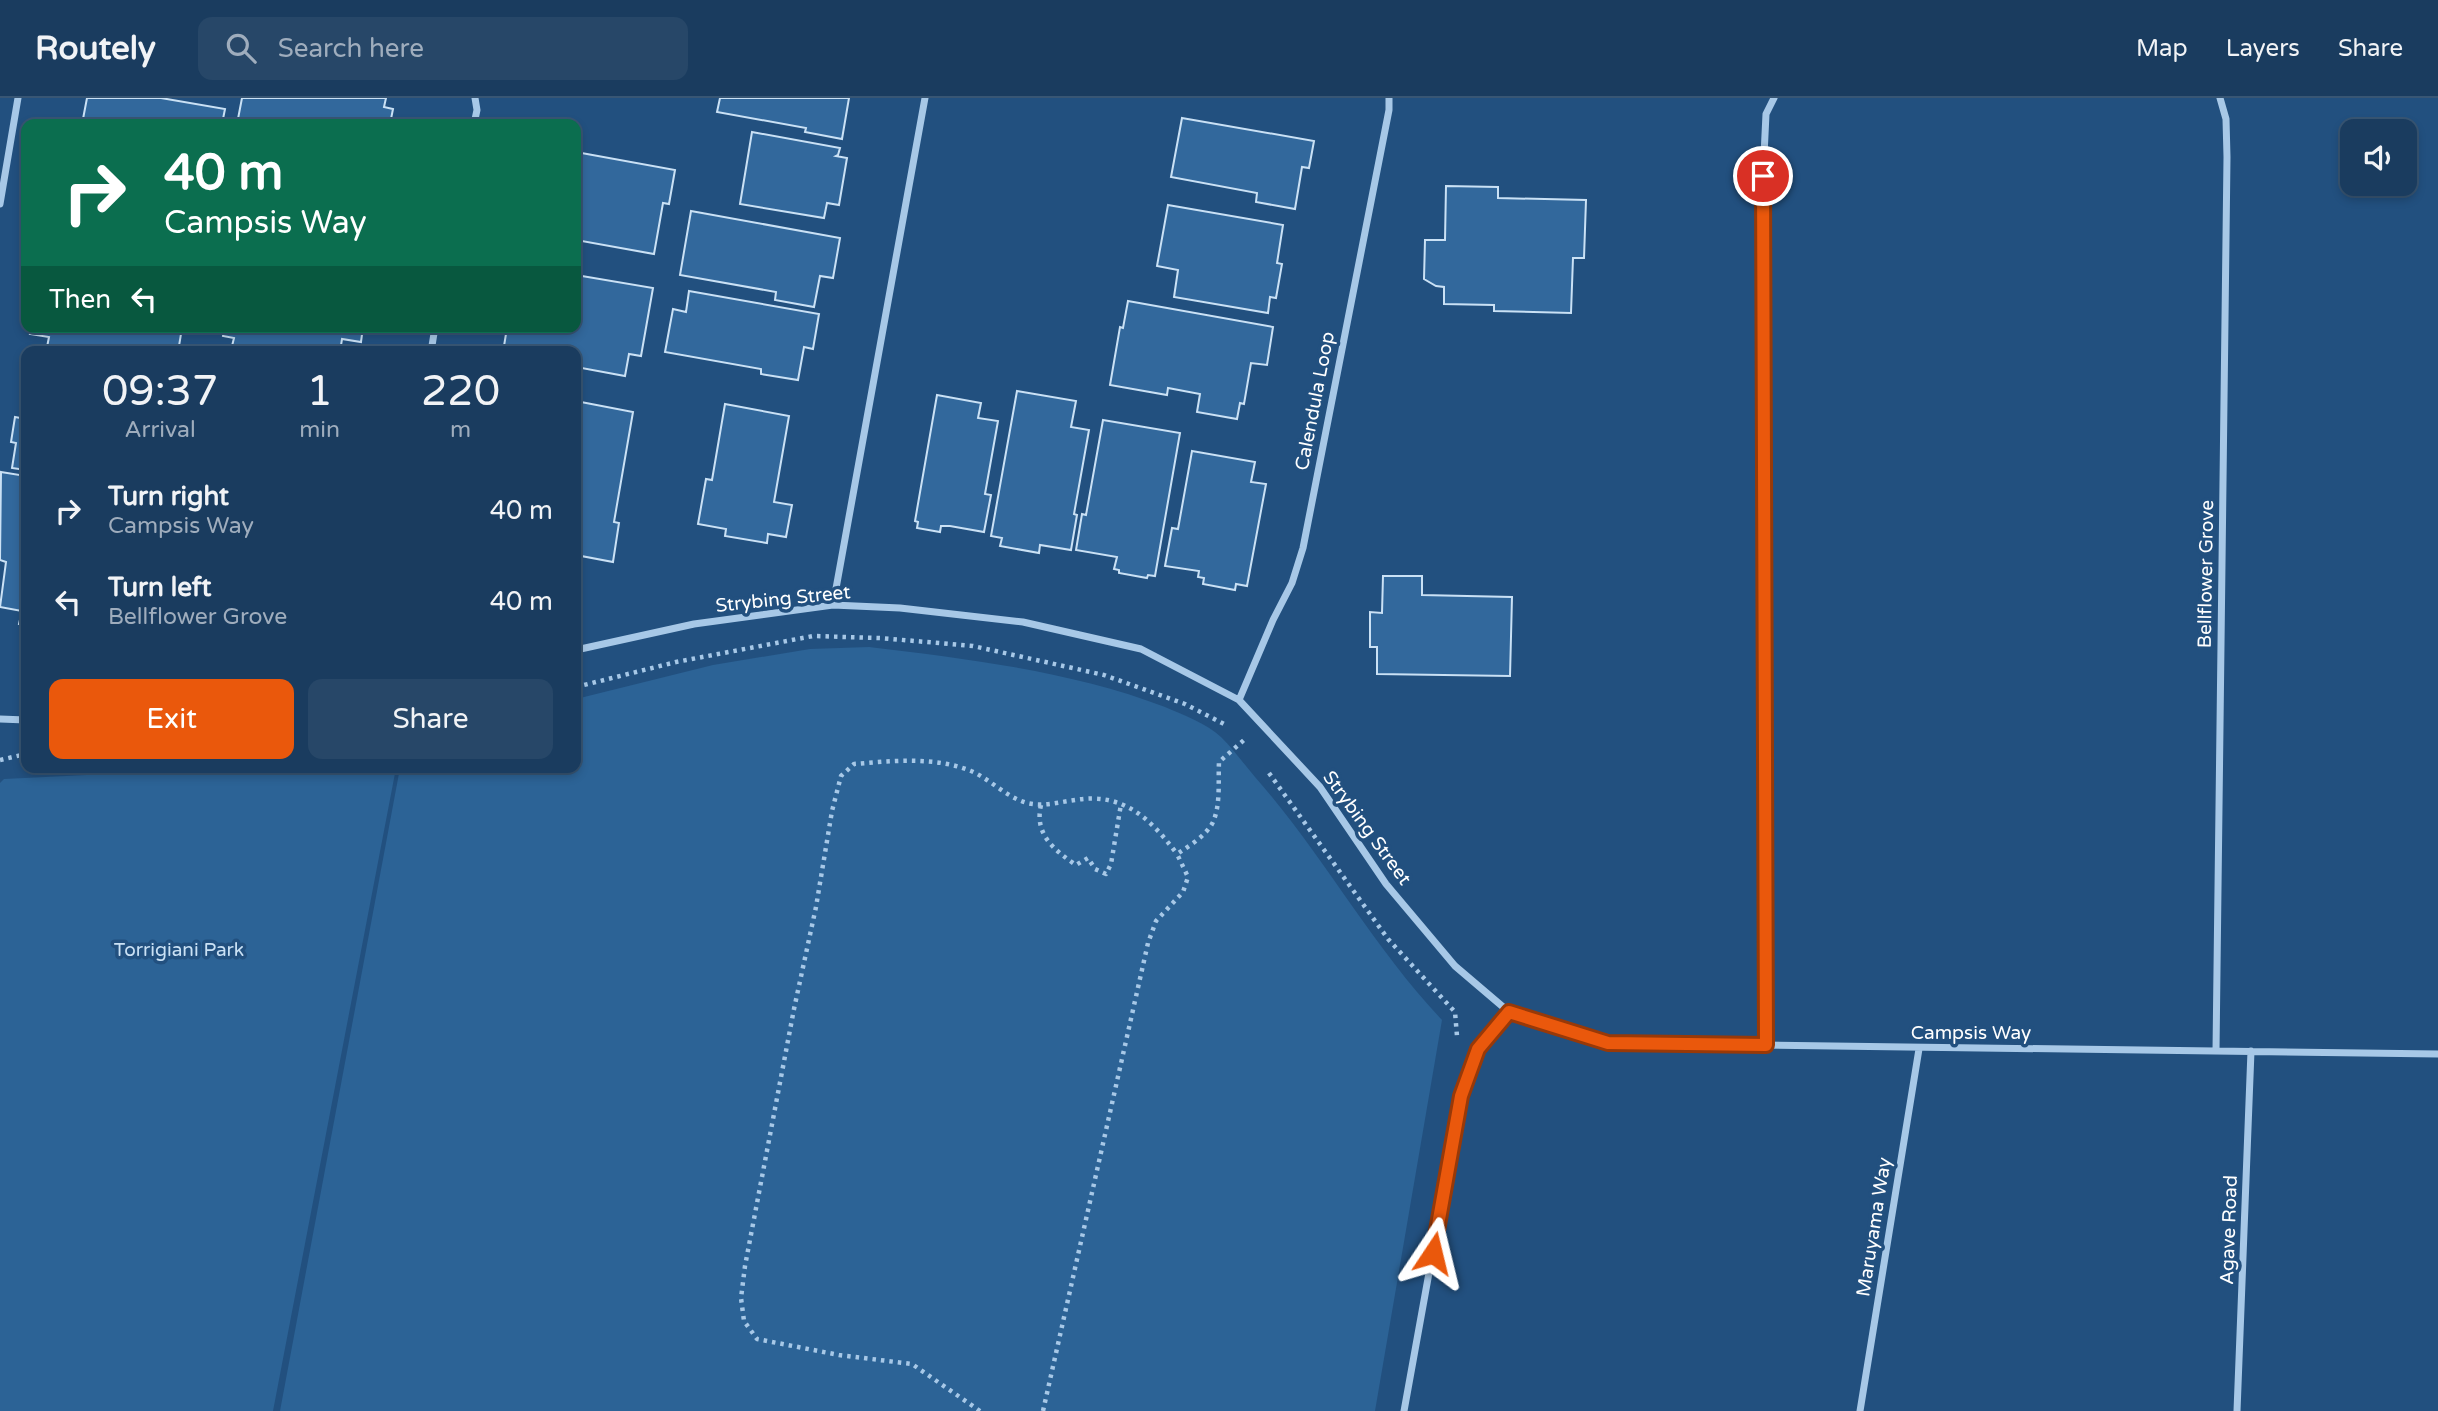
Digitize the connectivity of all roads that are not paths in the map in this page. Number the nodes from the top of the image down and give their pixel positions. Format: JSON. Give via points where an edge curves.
{"nodes":[{"id":1,"x":18,"y":98,"type":"edge"},
{"id":2,"x":475,"y":98,"type":"edge"},
{"id":3,"x":925,"y":98,"type":"edge"},
{"id":4,"x":1389,"y":98,"type":"edge"},
{"id":5,"x":1774,"y":98,"type":"edge"},
{"id":6,"x":2220,"y":98,"type":"edge"},
{"id":7,"x":475,"y":119,"type":"edge"},
{"id":8,"x":0,"y":204,"type":"edge"},
{"id":9,"x":834,"y":605,"type":"junction"},
{"id":10,"x":581,"y":649,"type":"edge"},
{"id":11,"x":1239,"y":700,"type":"junction"},
{"id":12,"x":0,"y":719,"type":"edge"},
{"id":13,"x":21,"y":720,"type":"edge"},
{"id":14,"x":1509,"y":1012,"type":"junction"},
{"id":15,"x":1766,"y":1045,"type":"junction"},
{"id":16,"x":1919,"y":1049,"type":"junction"},
{"id":17,"x":2216,"y":1051,"type":"junction"},
{"id":18,"x":2251,"y":1051,"type":"junction"},
{"id":19,"x":2438,"y":1054,"type":"edge"},
{"id":20,"x":1404,"y":1411,"type":"edge"},
{"id":21,"x":1860,"y":1411,"type":"edge"},
{"id":22,"x":2237,"y":1411,"type":"edge"}],
"edges":[{"from":1,"to":8,"type":"street"},
{"from":2,"to":7,"type":"street"},
{"from":3,"to":9,"type":"street"},
{"from":4,"to":11,"type":"street","name":"Calendula Loop","via":[[1303,548]]},
{"from":5,"to":15,"type":"street","via":[[1766,114],[1763,176]]},
{"from":6,"to":17,"type":"street","name":"Bellflower Grove","via":[[2227,156]]},
{"from":9,"to":10,"type":"street","name":"Strybing Street","via":[[694,624]]},
{"from":9,"to":11,"type":"street","name":"Strybing Street","via":[[1023,622],[1141,649]]},
{"from":11,"to":14,"type":"street","name":"Strybing Street","via":[[1320,787],[1386,884],[1455,966]]},
{"from":12,"to":13,"type":"street"},
{"from":14,"to":15,"type":"street","name":"Campsis Way","via":[[1608,1043]]},
{"from":14,"to":20,"type":"street","via":[[1478,1049],[1461,1096]]},
{"from":15,"to":16,"type":"street","name":"Campsis Way"},
{"from":16,"to":17,"type":"street","name":"Campsis Way"},
{"from":16,"to":21,"type":"street","name":"Maruyama Way"},
{"from":17,"to":18,"type":"street","name":"Campsis Way"},
{"from":18,"to":19,"type":"street","name":"Campsis Way"},
{"from":18,"to":22,"type":"street","name":"Agave Road"}]}
